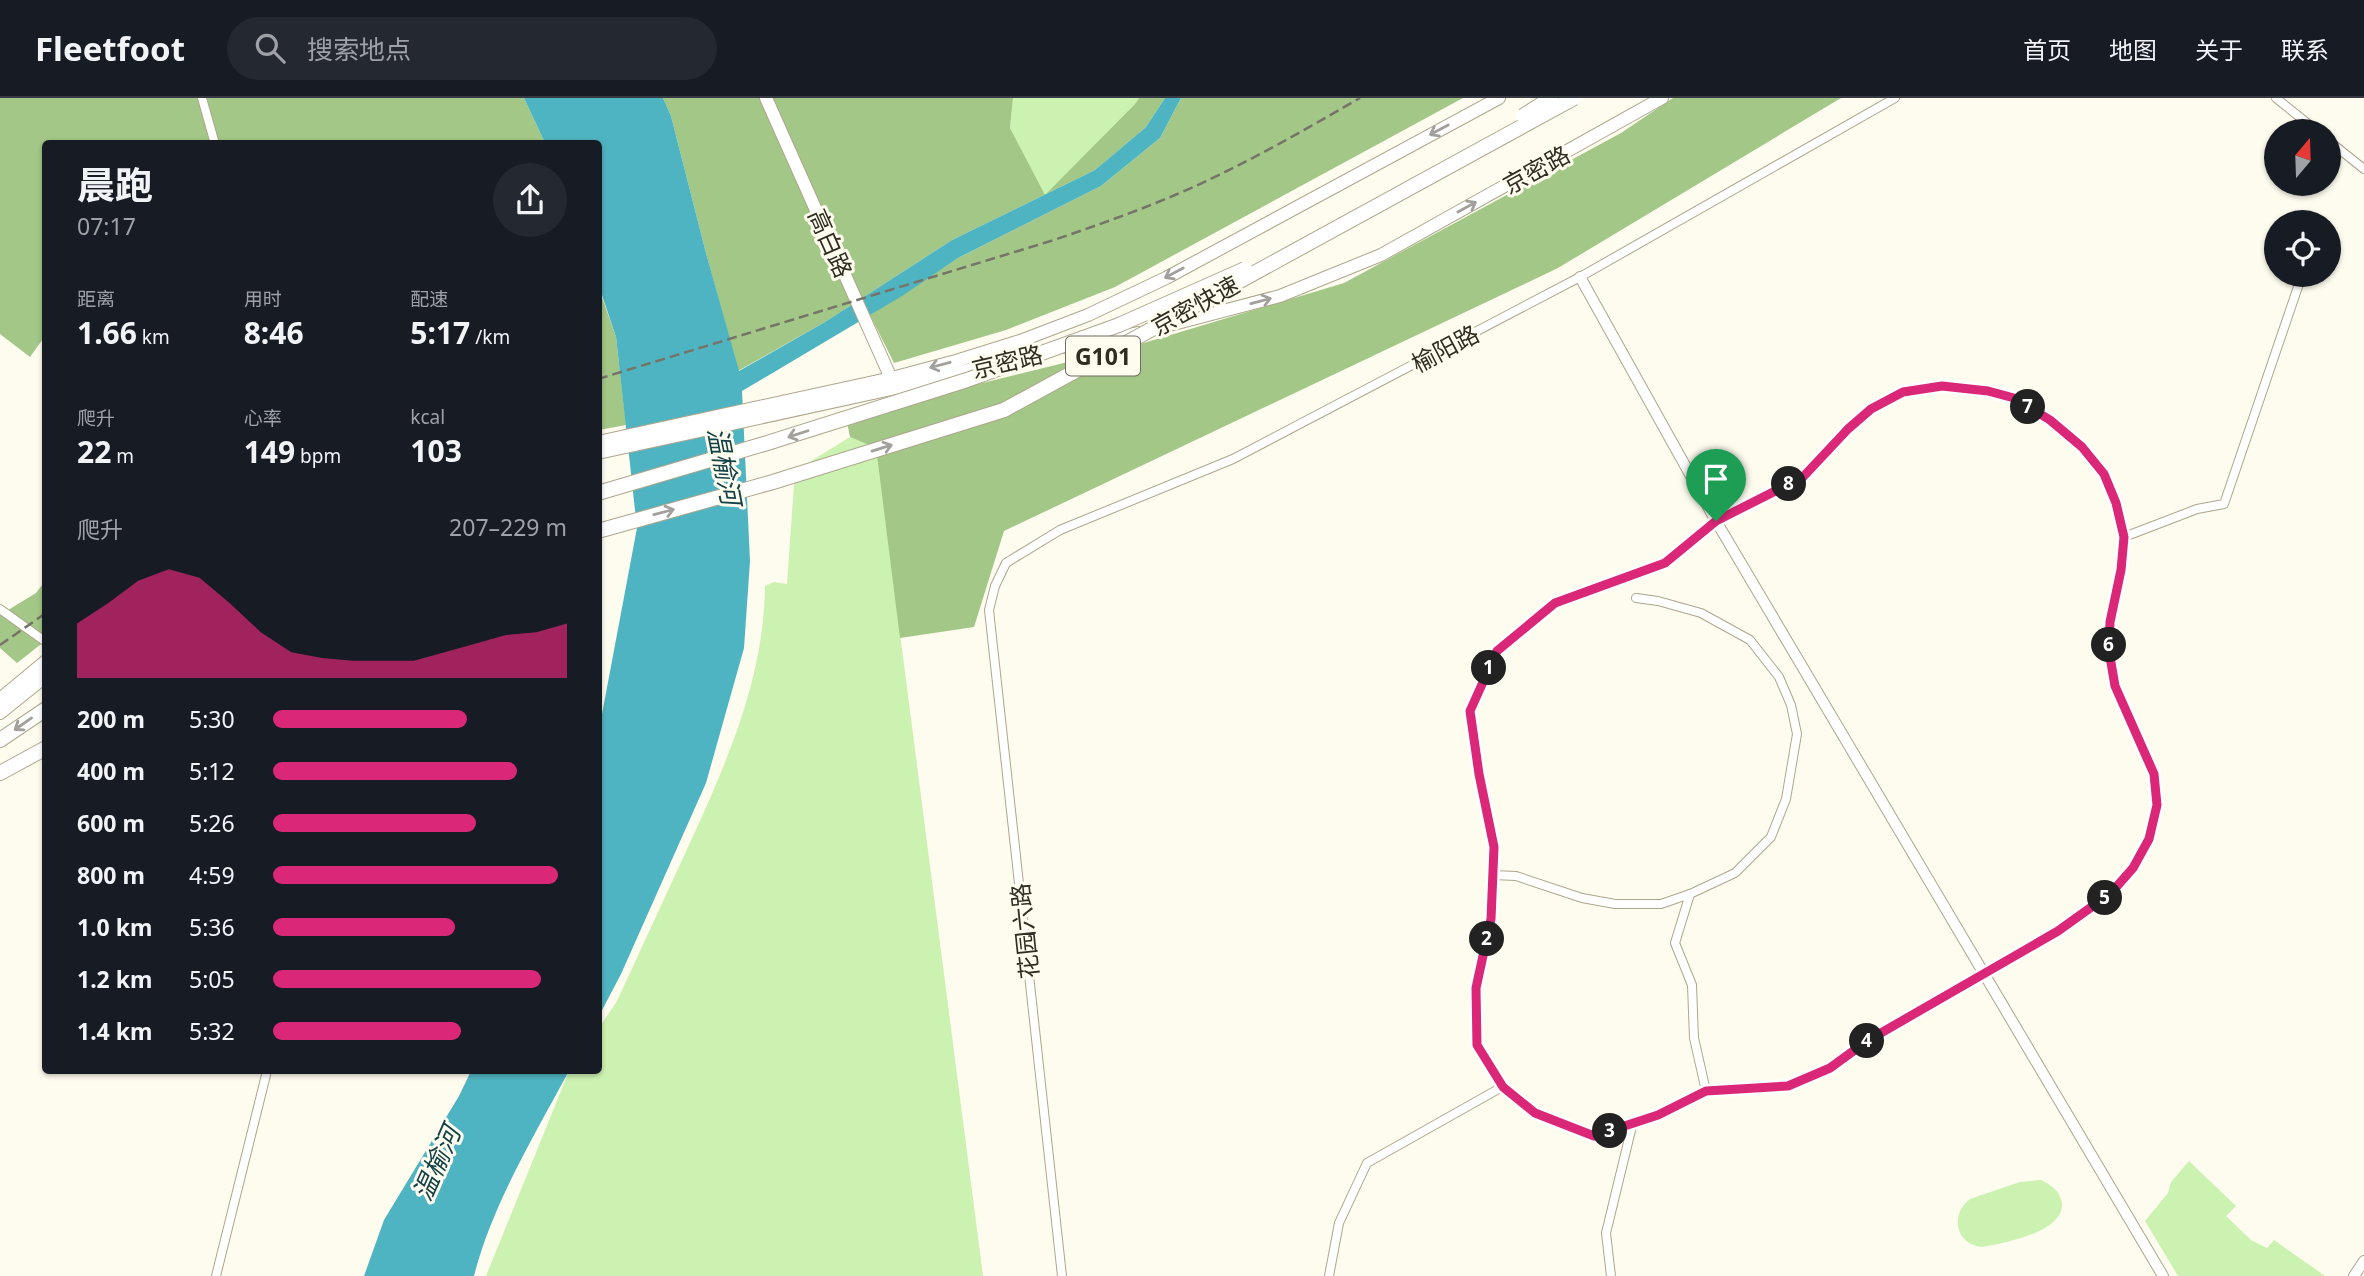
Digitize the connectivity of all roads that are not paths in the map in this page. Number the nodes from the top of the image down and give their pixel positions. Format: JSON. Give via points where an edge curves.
{"nodes":[{"id":1,"x":202,"y":98,"type":"edge"},
{"id":2,"x":766,"y":98,"type":"edge"},
{"id":3,"x":1499,"y":98,"type":"edge"},
{"id":4,"x":1552,"y":98,"type":"edge"},
{"id":5,"x":1574,"y":98,"type":"edge"},
{"id":6,"x":1662,"y":98,"type":"edge"},
{"id":7,"x":1895,"y":98,"type":"edge"},
{"id":8,"x":2276,"y":98,"type":"edge"},
{"id":9,"x":2302,"y":119,"type":"edge"},
{"id":10,"x":214,"y":140,"type":"edge"},
{"id":11,"x":2342,"y":152,"type":"edge"},
{"id":12,"x":2364,"y":170,"type":"edge"},
{"id":13,"x":1580,"y":277,"type":"junction"},
{"id":14,"x":2298,"y":287,"type":"edge"},
{"id":15,"x":894,"y":383,"type":"junction"},
{"id":16,"x":788,"y":406,"type":"junction"},
{"id":17,"x":602,"y":441,"type":"edge"},
{"id":18,"x":602,"y":452,"type":"edge"},
{"id":19,"x":602,"y":492,"type":"edge"},
{"id":20,"x":1716,"y":521,"type":"junction"},
{"id":21,"x":602,"y":530,"type":"edge"},
{"id":22,"x":2124,"y":537,"type":"junction"},
{"id":23,"x":995,"y":586,"type":"joint"},
{"id":24,"x":1636,"y":598,"type":"dead end"},
{"id":25,"x":0,"y":608,"type":"edge"},
{"id":26,"x":42,"y":639,"type":"edge"},
{"id":27,"x":42,"y":664,"type":"edge"},
{"id":28,"x":42,"y":679,"type":"edge"},
{"id":29,"x":0,"y":699,"type":"edge"},
{"id":30,"x":42,"y":712,"type":"edge"},
{"id":31,"x":0,"y":713,"type":"edge"},
{"id":32,"x":0,"y":740,"type":"edge"},
{"id":33,"x":42,"y":750,"type":"edge"},
{"id":34,"x":0,"y":773,"type":"edge"},
{"id":35,"x":1493,"y":875,"type":"junction"},
{"id":36,"x":1690,"y":894,"type":"junction"},
{"id":37,"x":1984,"y":972,"type":"junction"},
{"id":38,"x":266,"y":1074,"type":"edge"},
{"id":39,"x":1503,"y":1087,"type":"junction"},
{"id":40,"x":1706,"y":1091,"type":"junction"},
{"id":41,"x":1632,"y":1126,"type":"dead end"},
{"id":42,"x":2364,"y":1261,"type":"edge"},
{"id":43,"x":216,"y":1276,"type":"edge"},
{"id":44,"x":1062,"y":1276,"type":"edge"},
{"id":45,"x":1329,"y":1276,"type":"edge"},
{"id":46,"x":1611,"y":1276,"type":"edge"},
{"id":47,"x":2163,"y":1276,"type":"edge"},
{"id":48,"x":2354,"y":1276,"type":"edge"}],
"edges":[{"from":1,"to":10,"type":"street"},
{"from":2,"to":15,"type":"main road","name":"高白路"},
{"from":3,"to":15,"type":"main road","name":"京密路","number":"G101","one_way":true,"via":[[1166,278],[1088,315]]},
{"from":4,"to":19,"type":"highway","name":"京密快速","number":"G101","one_way":true,"bridge":true,"via":[[1417,181],[1257,263],[1119,325],[967,380]]},
{"from":21,"to":5,"type":"highway","name":"京密快速","number":"G101","one_way":true,"bridge":true,"via":[[1004,410]]},
{"from":15,"to":6,"type":"main road","name":"京密路","number":"G101","one_way":true,"via":[[1095,343],[1280,296],[1381,255]]},
{"from":7,"to":13,"type":"street","name":"榆阳路"},
{"from":8,"to":9,"type":"street"},
{"from":11,"to":12,"type":"street"},
{"from":13,"to":20,"type":"street"},
{"from":13,"to":23,"type":"street","name":"榆阳路","via":[[1233,458],[1060,530],[1006,563]]},
{"from":14,"to":22,"type":"street","via":[[2224,504],[2197,509]]},
{"from":15,"to":16,"type":"main road","name":"京密路","number":"G101"},
{"from":16,"to":17,"type":"main road","name":"京密路","number":"G101"},
{"from":16,"to":18,"type":"main road","name":"京密路"},
{"from":20,"to":22,"type":"street","via":[[1803,477],[1871,409],[1903,392],[1942,386],[2014,398],[2050,420],[2082,447],[2104,474]]},
{"from":20,"to":35,"type":"street","via":[[1665,563],[1555,603],[1497,651],[1470,711],[1494,847]]},
{"from":20,"to":37,"type":"street"},
{"from":22,"to":37,"type":"street","via":[[2109,651],[2115,686],[2154,774],[2157,805],[2149,839],[2133,868],[2111,893],[2058,931]]},
{"from":23,"to":44,"type":"street","name":"花园六路","via":[[989,610]]},
{"from":24,"to":36,"type":"street","via":[[1701,613],[1750,640],[1779,677],[1797,734],[1786,799],[1771,837],[1735,873]]},
{"from":25,"to":26,"type":"street"},
{"from":27,"to":29,"type":"main road"},
{"from":28,"to":31,"type":"main road"},
{"from":30,"to":32,"type":"highway","one_way":true},
{"from":33,"to":34,"type":"highway"},
{"from":35,"to":36,"type":"street","via":[[1516,876],[1615,904],[1661,904]]},
{"from":35,"to":39,"type":"street","via":[[1491,919],[1476,988],[1477,1045]]},
{"from":36,"to":40,"type":"street","via":[[1675,943],[1692,985],[1694,1038]]},
{"from":37,"to":40,"type":"street","via":[[1830,1068],[1788,1086]]},
{"from":37,"to":47,"type":"street"},
{"from":38,"to":43,"type":"street"},
{"from":39,"to":40,"type":"street","via":[[1535,1113],[1594,1136],[1658,1115]]},
{"from":39,"to":45,"type":"street","via":[[1367,1163],[1339,1223]]},
{"from":41,"to":46,"type":"street","via":[[1606,1233]]},
{"from":42,"to":48,"type":"street"}]}
